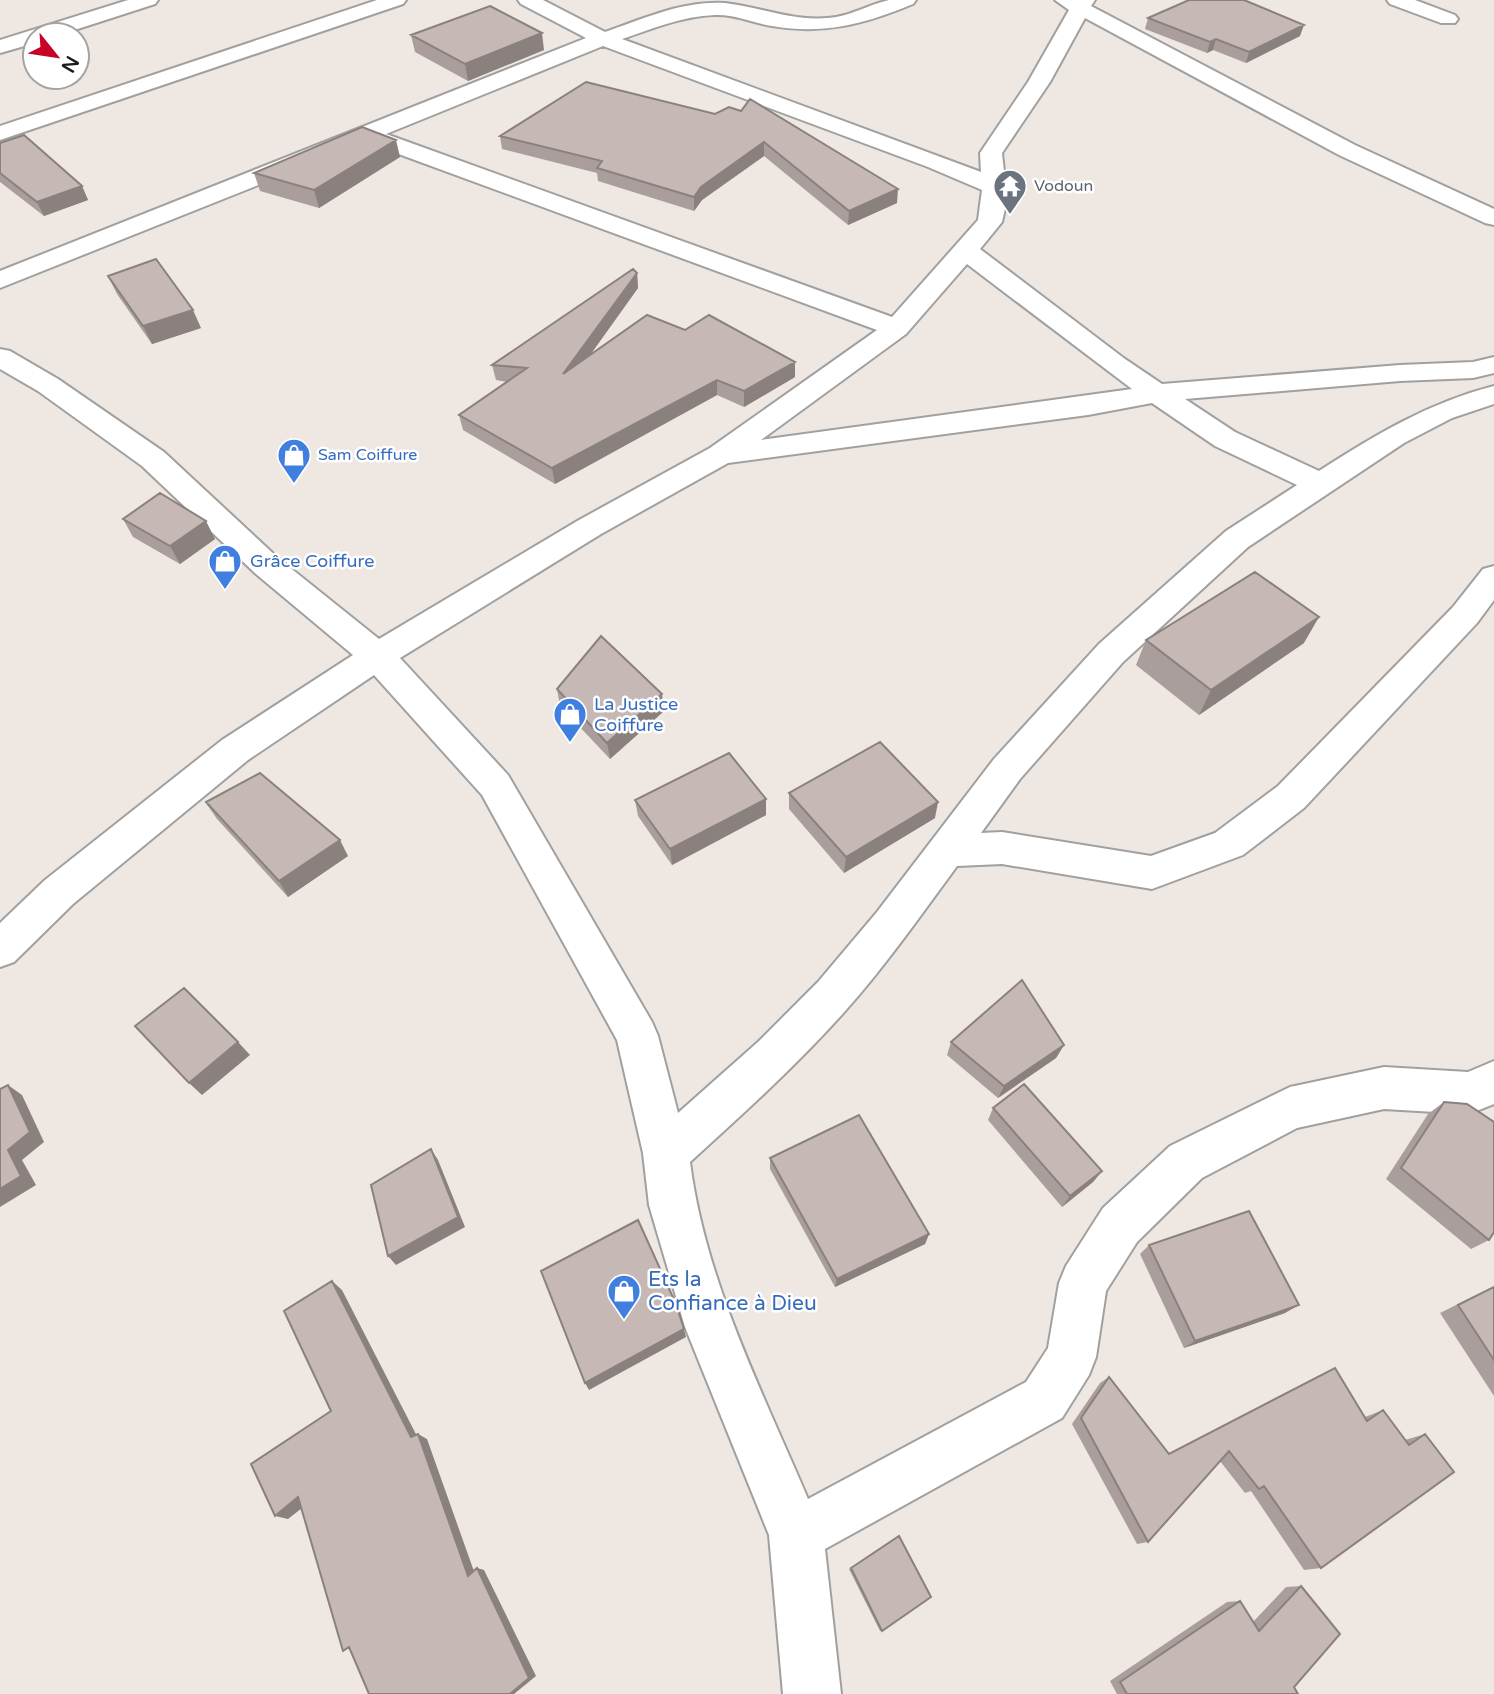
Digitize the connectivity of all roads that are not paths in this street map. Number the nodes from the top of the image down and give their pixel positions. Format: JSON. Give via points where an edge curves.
{"nodes":[{"id":1,"x":148,"y":0,"type":"edge"},
{"id":2,"x":396,"y":0,"type":"edge"},
{"id":3,"x":528,"y":0,"type":"edge"},
{"id":4,"x":906,"y":0,"type":"edge"},
{"id":5,"x":1397,"y":0,"type":"edge"},
{"id":6,"x":1077,"y":3,"type":"edge"},
{"id":7,"x":1448,"y":19,"type":"dead end"},
{"id":8,"x":83,"y":21,"type":"edge"},
{"id":9,"x":603,"y":39,"type":"junction"},
{"id":10,"x":21,"y":41,"type":"edge"},
{"id":11,"x":0,"y":47,"type":"edge"},
{"id":12,"x":2,"y":130,"type":"edge"},
{"id":13,"x":366,"y":134,"type":"junction"},
{"id":14,"x":993,"y":186,"type":"junction"},
{"id":15,"x":1494,"y":218,"type":"edge"},
{"id":16,"x":966,"y":251,"type":"junction"},
{"id":17,"x":0,"y":279,"type":"edge"},
{"id":18,"x":897,"y":328,"type":"junction"},
{"id":19,"x":0,"y":357,"type":"edge"},
{"id":20,"x":1487,"y":370,"type":"edge"},
{"id":21,"x":1158,"y":393,"type":"junction"},
{"id":22,"x":1494,"y":395,"type":"edge"},
{"id":23,"x":720,"y":455,"type":"junction"},
{"id":24,"x":1321,"y":485,"type":"junction"},
{"id":25,"x":1494,"y":577,"type":"edge"},
{"id":26,"x":377,"y":656,"type":"junction"},
{"id":27,"x":946,"y":851,"type":"junction"},
{"id":28,"x":0,"y":949,"type":"edge"},
{"id":29,"x":1494,"y":1082,"type":"edge"},
{"id":30,"x":666,"y":1153,"type":"junction"},
{"id":31,"x":796,"y":1535,"type":"junction"},
{"id":32,"x":812,"y":1694,"type":"edge"}],
"edges":[{"from":1,"to":8,"type":"street"},
{"from":2,"to":12,"type":"street"},
{"from":3,"to":9,"type":"street"},
{"from":4,"to":9,"type":"street","via":[[850,23],[825,26],[785,23],[739,11],[689,11]]},
{"from":5,"to":7,"type":"street"},
{"from":6,"to":14,"type":"street","via":[[1039,82],[991,153]]},
{"from":6,"to":15,"type":"street","via":[[1347,150]]},
{"from":9,"to":13,"type":"street"},
{"from":9,"to":14,"type":"street"},
{"from":10,"to":11,"type":"street"},
{"from":13,"to":17,"type":"street"},
{"from":13,"to":18,"type":"street"},
{"from":14,"to":16,"type":"street","via":[[990,222]]},
{"from":16,"to":18,"type":"street"},
{"from":16,"to":21,"type":"street"},
{"from":18,"to":23,"type":"street"},
{"from":19,"to":26,"type":"street","via":[[153,459],[267,566]]},
{"from":20,"to":21,"type":"street"},
{"from":21,"to":23,"type":"street"},
{"from":21,"to":24,"type":"street","via":[[1225,439]]},
{"from":22,"to":24,"type":"street","via":[[1442,412],[1394,436]]},
{"from":23,"to":26,"type":"street","via":[[590,527]]},
{"from":24,"to":27,"type":"street","via":[[1237,539],[1111,653],[1007,769]]},
{"from":25,"to":27,"type":"street","via":[[1465,615],[1291,797],[1229,844],[1152,873],[1002,848]]},
{"from":26,"to":28,"type":"street","via":[[236,750],[59,892]]},
{"from":26,"to":30,"type":"street","via":[[495,785],[637,1036]]},
{"from":27,"to":30,"type":"street","via":[[833,995],[775,1057]]},
{"from":29,"to":31,"type":"street","via":[[1469,1093],[1384,1088],[1290,1108],[1186,1162],[1120,1225],[1083,1283],[1071,1357],[1044,1399]]},
{"from":30,"to":31,"type":"street","via":[[672,1205],[710,1328]]},
{"from":31,"to":32,"type":"street"}]}
